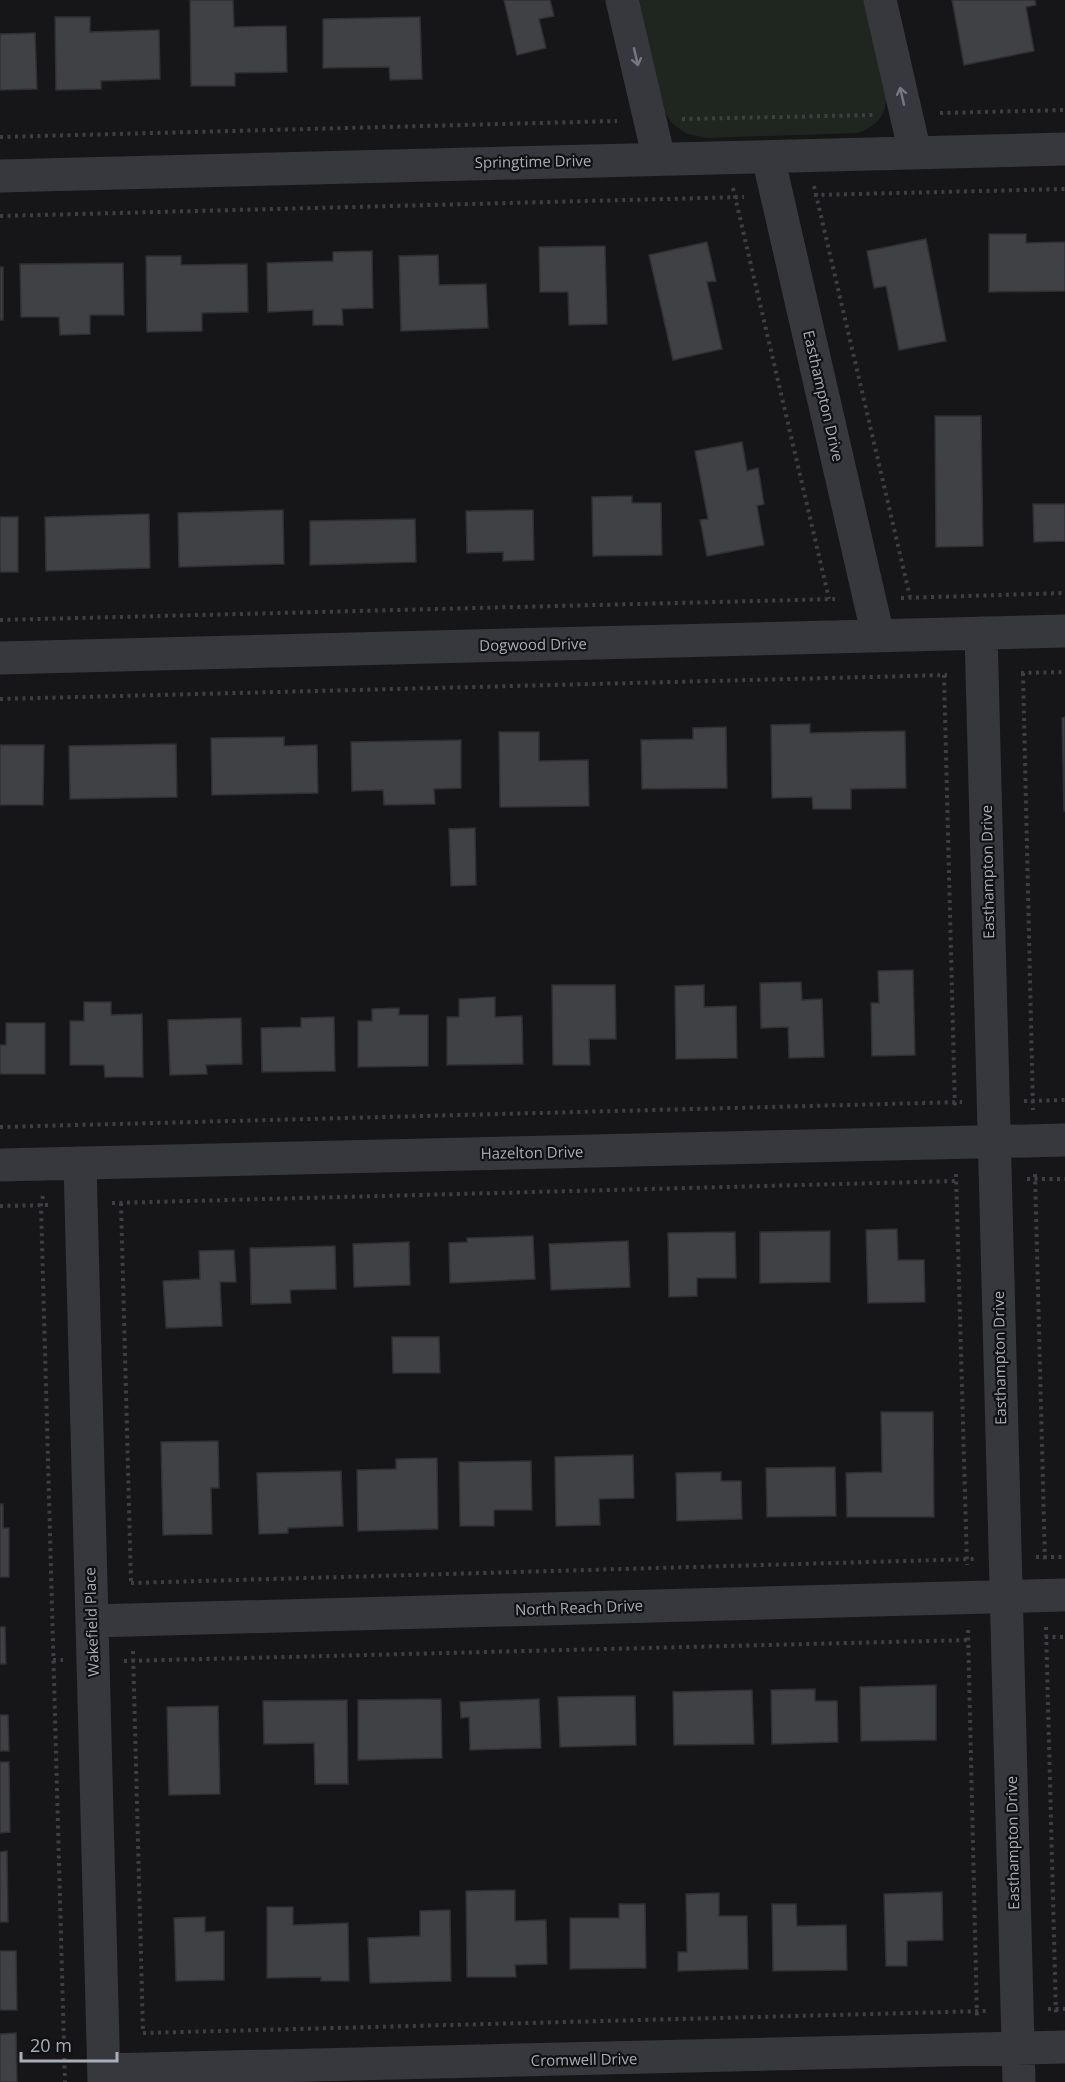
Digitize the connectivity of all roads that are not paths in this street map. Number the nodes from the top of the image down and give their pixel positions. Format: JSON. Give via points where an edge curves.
{"nodes":[{"id":1,"x":622,"y":0,"type":"edge"},
{"id":2,"x":880,"y":0,"type":"edge"},
{"id":3,"x":1065,"y":149,"type":"edge"},
{"id":4,"x":915,"y":153,"type":"junction"},
{"id":5,"x":768,"y":157,"type":"junction"},
{"id":6,"x":659,"y":159,"type":"junction"},
{"id":7,"x":0,"y":176,"type":"edge"},
{"id":8,"x":1065,"y":631,"type":"edge"},
{"id":9,"x":981,"y":633,"type":"junction"},
{"id":10,"x":878,"y":636,"type":"junction"},
{"id":11,"x":0,"y":658,"type":"edge"},
{"id":12,"x":1049,"y":1141,"type":"edge"},
{"id":13,"x":994,"y":1142,"type":"junction"},
{"id":14,"x":67,"y":1163,"type":"junction"},
{"id":15,"x":0,"y":1165,"type":"edge"},
{"id":16,"x":1055,"y":1596,"type":"edge"},
{"id":17,"x":1006,"y":1597,"type":"junction"},
{"id":18,"x":92,"y":1621,"type":"junction"},
{"id":19,"x":1065,"y":2047,"type":"edge"},
{"id":20,"x":1018,"y":2048,"type":"junction"},
{"id":21,"x":104,"y":2076,"type":"edge"},
{"id":22,"x":1019,"y":2082,"type":"edge"}],
"edges":[{"from":1,"to":6,"type":"street","one_way":true},
{"from":4,"to":2,"type":"street","one_way":true},
{"from":3,"to":4,"type":"street","name":"Springtime Drive"},
{"from":4,"to":5,"type":"street","name":"Springtime Drive"},
{"from":5,"to":6,"type":"street","name":"Springtime Drive"},
{"from":5,"to":10,"type":"street","name":"Easthampton Drive"},
{"from":6,"to":7,"type":"street","name":"Springtime Drive"},
{"from":8,"to":9,"type":"street","name":"Dogwood Drive"},
{"from":9,"to":10,"type":"street","name":"Dogwood Drive"},
{"from":9,"to":13,"type":"street","name":"Easthampton Drive"},
{"from":10,"to":11,"type":"street","name":"Dogwood Drive"},
{"from":12,"to":13,"type":"street","name":"Hazelton Drive"},
{"from":13,"to":14,"type":"street","name":"Hazelton Drive"},
{"from":13,"to":17,"type":"street","name":"Easthampton Drive"},
{"from":14,"to":15,"type":"street","name":"Hazelton Drive"},
{"from":14,"to":18,"type":"street","name":"Wakefield Place","via":[[81,1204]]},
{"from":16,"to":17,"type":"street","name":"North Reach Drive"},
{"from":17,"to":18,"type":"street","name":"North Reach Drive"},
{"from":17,"to":20,"type":"street","name":"Easthampton Drive"},
{"from":18,"to":21,"type":"street","name":"Wakefield Place"},
{"from":19,"to":20,"type":"street","name":"Cromwell Drive"},
{"from":20,"to":21,"type":"street","name":"Cromwell Drive"},
{"from":20,"to":22,"type":"street","name":"Easthampton Drive"}]}
